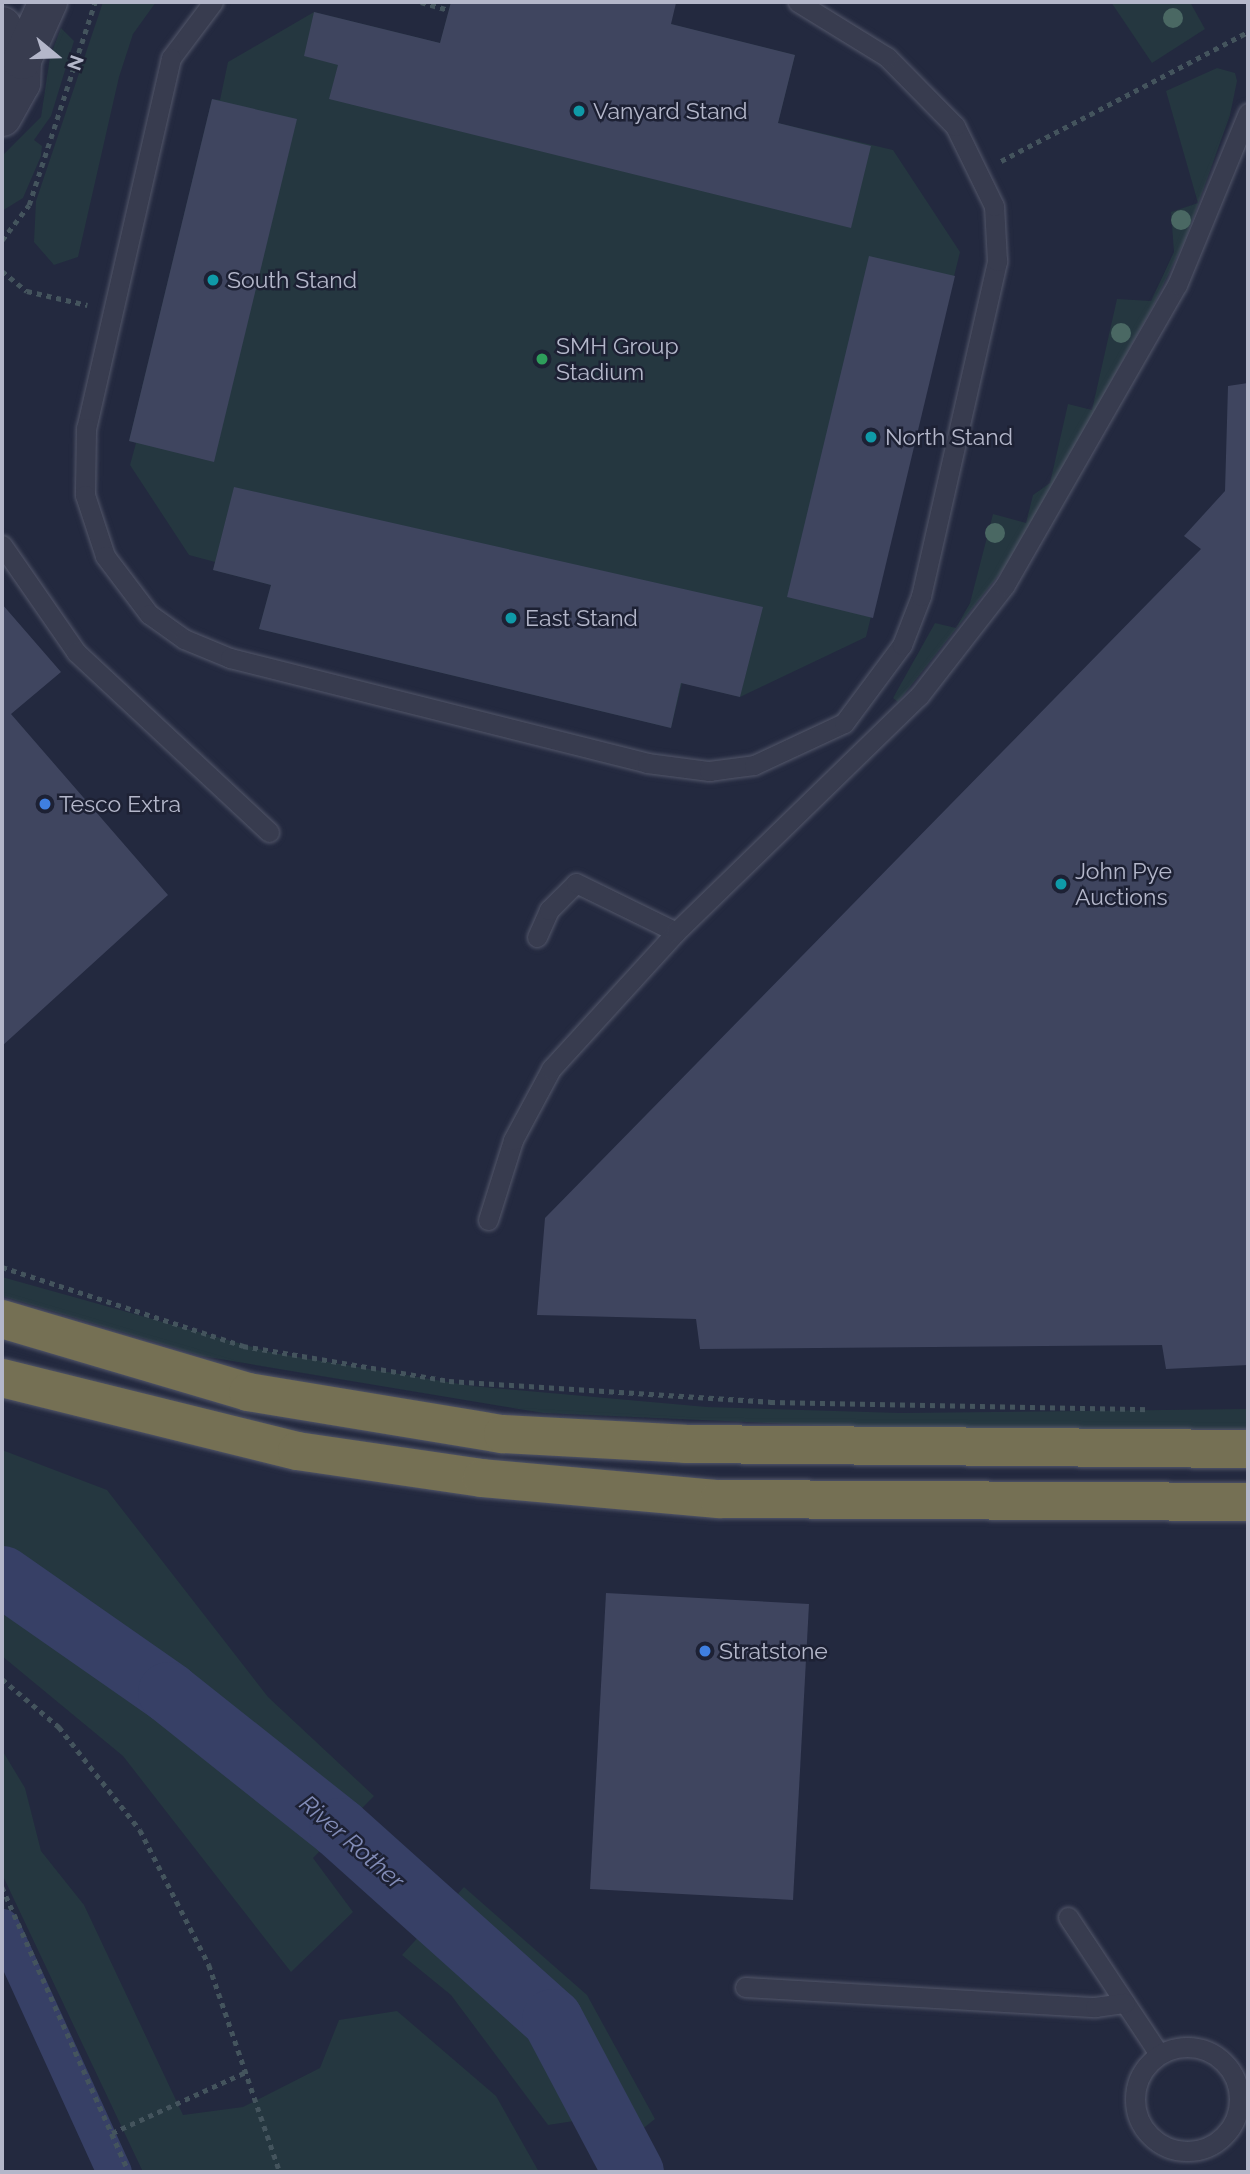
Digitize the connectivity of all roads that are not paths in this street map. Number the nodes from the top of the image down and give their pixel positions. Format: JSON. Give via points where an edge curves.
{"nodes":[{"id":1,"x":48,"y":2,"type":"edge"},
{"id":2,"x":213,"y":2,"type":"edge"},
{"id":3,"x":798,"y":2,"type":"edge"},
{"id":4,"x":2,"y":26,"type":"edge"},
{"id":5,"x":22,"y":60,"type":"junction"},
{"id":6,"x":1248,"y":113,"type":"edge"},
{"id":7,"x":2,"y":117,"type":"edge"},
{"id":8,"x":2,"y":545,"type":"edge"},
{"id":9,"x":269,"y":832,"type":"dead end"},
{"id":10,"x":676,"y":932,"type":"junction"},
{"id":11,"x":537,"y":937,"type":"dead end"},
{"id":12,"x":488,"y":1220,"type":"dead end"},
{"id":13,"x":2,"y":1319,"type":"edge"},
{"id":14,"x":2,"y":1378,"type":"edge"},
{"id":15,"x":1248,"y":1449,"type":"edge"},
{"id":16,"x":1248,"y":1502,"type":"edge"},
{"id":17,"x":1068,"y":1917,"type":"dead end"},
{"id":18,"x":745,"y":1987,"type":"dead end"},
{"id":19,"x":1125,"y":2003,"type":"junction"},
{"id":20,"x":1159,"y":2054,"type":"junction"},
{"id":21,"x":1243,"y":2116,"type":"edge"}],
"edges":[{"from":1,"to":5,"type":"street"},
{"from":2,"to":3,"type":"lane","via":[[171,58],[86,428],[85,495],[106,556],[157,620],[184,639],[266,670],[621,757],[709,771],[754,765],[844,723],[902,645],[920,596],[997,261],[994,206],[982,171],[955,126],[912,78],[863,39]]},
{"from":4,"to":5,"type":"street"},
{"from":5,"to":7,"type":"street","via":[[21,83]]},
{"from":6,"to":10,"type":"lane","via":[[1177,285],[1084,456],[973,632],[873,744]]},
{"from":8,"to":9,"type":"lane","via":[[76,652]]},
{"from":10,"to":11,"type":"lane","via":[[576,883],[549,910]]},
{"from":10,"to":12,"type":"lane","via":[[551,1069],[513,1140]]},
{"from":13,"to":15,"type":"highway","via":[[248,1392],[503,1434],[685,1444]]},
{"from":14,"to":16,"type":"highway","via":[[297,1451],[482,1478],[719,1499]]},
{"from":17,"to":19,"type":"lane"},
{"from":18,"to":19,"type":"lane","via":[[1095,2007]]},
{"from":19,"to":20,"type":"lane"},
{"from":20,"to":21,"type":"lane","via":[[1182,2046],[1216,2055],[1234,2075]]},
{"from":20,"to":21,"type":"lane","via":[[1139,2077],[1134,2101],[1137,2118],[1163,2146],[1199,2151],[1223,2137]]}]}
